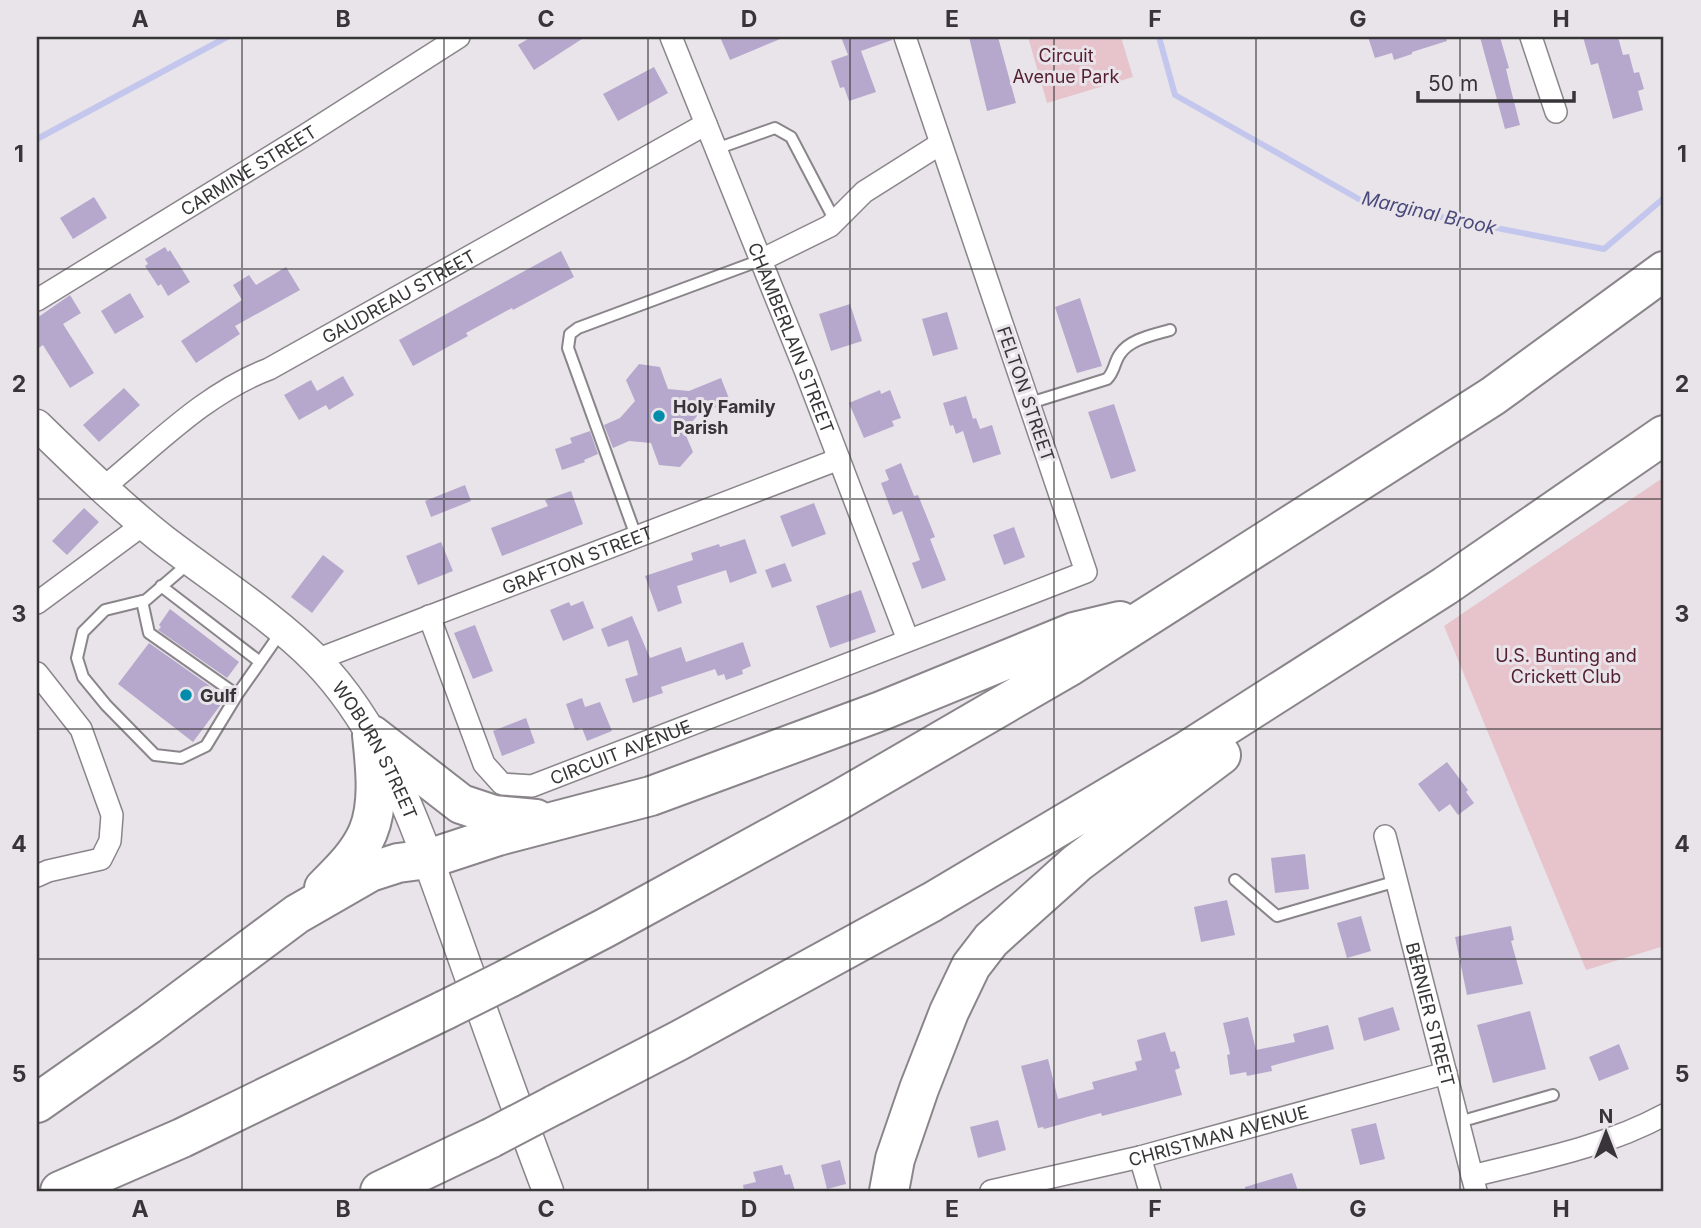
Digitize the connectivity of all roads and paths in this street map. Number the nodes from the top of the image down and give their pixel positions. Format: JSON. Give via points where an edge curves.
{"nodes":[{"id":1,"x":459,"y":37,"type":"edge"},
{"id":2,"x":671,"y":37,"type":"edge"},
{"id":3,"x":905,"y":37,"type":"edge"},
{"id":4,"x":1531,"y":37,"type":"edge"},
{"id":5,"x":1556,"y":112,"type":"dead end"},
{"id":6,"x":706,"y":124,"type":"junction"},
{"id":7,"x":940,"y":144,"type":"junction"},
{"id":8,"x":716,"y":149,"type":"junction"},
{"id":9,"x":835,"y":221,"type":"junction"},
{"id":10,"x":761,"y":260,"type":"junction"},
{"id":11,"x":1664,"y":271,"type":"edge"},
{"id":12,"x":37,"y":300,"type":"edge"},
{"id":13,"x":1170,"y":330,"type":"dead end"},
{"id":14,"x":1030,"y":403,"type":"junction"},
{"id":15,"x":37,"y":425,"type":"edge"},
{"id":16,"x":1664,"y":435,"type":"edge"},
{"id":17,"x":839,"y":458,"type":"junction"},
{"id":18,"x":103,"y":488,"type":"junction"},
{"id":19,"x":144,"y":524,"type":"junction"},
{"id":20,"x":636,"y":536,"type":"junction"},
{"id":21,"x":191,"y":561,"type":"junction"},
{"id":22,"x":162,"y":586,"type":"junction"},
{"id":23,"x":1445,"y":586,"type":"junction"},
{"id":24,"x":142,"y":601,"type":"junction"},
{"id":25,"x":37,"y":603,"type":"edge"},
{"id":26,"x":189,"y":608,"type":"junction"},
{"id":27,"x":1148,"y":614,"type":"junction"},
{"id":28,"x":429,"y":616,"type":"junction"},
{"id":29,"x":182,"y":618,"type":"dead end"},
{"id":30,"x":209,"y":623,"type":"junction"},
{"id":31,"x":281,"y":630,"type":"junction"},
{"id":32,"x":202,"y":634,"type":"dead end"},
{"id":33,"x":228,"y":637,"type":"junction"},
{"id":34,"x":908,"y":640,"type":"junction"},
{"id":35,"x":220,"y":647,"type":"dead end"},
{"id":36,"x":316,"y":660,"type":"junction"},
{"id":37,"x":260,"y":662,"type":"junction"},
{"id":38,"x":37,"y":673,"type":"edge"},
{"id":39,"x":237,"y":695,"type":"junction"},
{"id":40,"x":372,"y":735,"type":"junction"},
{"id":41,"x":577,"y":816,"type":"junction"},
{"id":42,"x":1385,"y":836,"type":"dead end"},
{"id":43,"x":428,"y":859,"type":"junction"},
{"id":44,"x":37,"y":876,"type":"edge"},
{"id":45,"x":1235,"y":880,"type":"dead end"},
{"id":46,"x":1397,"y":881,"type":"junction"},
{"id":47,"x":297,"y":914,"type":"junction"},
{"id":48,"x":1446,"y":1073,"type":"junction"},
{"id":49,"x":1553,"y":1095,"type":"dead end"},
{"id":50,"x":37,"y":1102,"type":"edge"},
{"id":51,"x":1664,"y":1115,"type":"edge"},
{"id":52,"x":1459,"y":1122,"type":"junction"},
{"id":53,"x":1140,"y":1157,"type":"junction"},
{"id":54,"x":1474,"y":1184,"type":"edge"},
{"id":55,"x":60,"y":1191,"type":"edge"},
{"id":56,"x":380,"y":1191,"type":"edge"},
{"id":57,"x":548,"y":1191,"type":"edge"},
{"id":58,"x":889,"y":1191,"type":"edge"},
{"id":59,"x":990,"y":1191,"type":"edge"},
{"id":60,"x":1150,"y":1191,"type":"edge"}],
"edges":[{"from":1,"to":12,"type":"street","name":"CARMINE STREET"},
{"from":2,"to":6,"type":"street","name":"CHAMBERLAIN STREET"},
{"from":3,"to":7,"type":"street","name":"FELTON STREET"},
{"from":4,"to":5,"type":"street"},
{"from":6,"to":8,"type":"street","name":"CHAMBERLAIN STREET"},
{"from":6,"to":18,"type":"street","name":"GAUDREAU STREET","via":[[269,369],[241,380],[202,405]]},
{"from":7,"to":9,"type":"street","via":[[864,192]]},
{"from":7,"to":14,"type":"street","name":"FELTON STREET"},
{"from":8,"to":9,"type":"lane","via":[[775,128],[791,137]]},
{"from":8,"to":10,"type":"street","name":"CHAMBERLAIN STREET"},
{"from":9,"to":10,"type":"street"},
{"from":10,"to":17,"type":"street","name":"CHAMBERLAIN STREET"},
{"from":10,"to":20,"type":"lane","via":[[570,334],[568,348]]},
{"from":11,"to":27,"type":"highway","via":[[1493,396]]},
{"from":13,"to":14,"type":"lane","via":[[1131,343],[1107,379]]},
{"from":14,"to":34,"type":"street","name":"FELTON STREET","via":[[1086,572]]},
{"from":15,"to":18,"type":"main road","name":"WOBURN STREET"},
{"from":16,"to":23,"type":"highway"},
{"from":17,"to":20,"type":"street","name":"GRAFTON STREET"},
{"from":17,"to":34,"type":"street","name":"CHAMBERLAIN STREET"},
{"from":18,"to":19,"type":"main road","name":"WOBURN STREET"},
{"from":19,"to":21,"type":"main road","name":"WOBURN STREET"},
{"from":19,"to":25,"type":"street"},
{"from":20,"to":28,"type":"street","name":"GRAFTON STREET"},
{"from":21,"to":22,"type":"lane"},
{"from":21,"to":31,"type":"main road","name":"WOBURN STREET"},
{"from":22,"to":24,"type":"lane"},
{"from":22,"to":26,"type":"lane"},
{"from":23,"to":56,"type":"highway","bridge":true,"via":[[1188,750],[990,868],[678,1041]]},
{"from":23,"to":58,"type":"highway","via":[[1077,863],[991,940],[971,965],[949,1012],[894,1159]]},
{"from":24,"to":39,"type":"lane","via":[[149,633],[167,638]]},
{"from":24,"to":39,"type":"lane","via":[[105,611],[83,632],[77,658],[83,677],[155,755],[180,758],[206,747]]},
{"from":26,"to":29,"type":"lane"},
{"from":26,"to":30,"type":"lane"},
{"from":27,"to":41,"type":"highway","via":[[1074,632],[701,779]]},
{"from":27,"to":55,"type":"highway","bridge":true,"via":[[1070,666],[839,800],[605,928],[182,1138]]},
{"from":28,"to":34,"type":"street","name":"CIRCUIT AVENUE","via":[[484,764],[502,784],[532,786]]},
{"from":28,"to":36,"type":"street","name":"GRAFTON STREET"},
{"from":30,"to":32,"type":"lane"},
{"from":30,"to":33,"type":"lane"},
{"from":31,"to":36,"type":"main road","name":"WOBURN STREET"},
{"from":31,"to":37,"type":"lane"},
{"from":33,"to":35,"type":"lane"},
{"from":33,"to":37,"type":"lane"},
{"from":36,"to":40,"type":"main road","name":"WOBURN STREET"},
{"from":37,"to":39,"type":"lane"},
{"from":38,"to":44,"type":"street","via":[[81,729],[112,815],[110,841],[101,859]]},
{"from":40,"to":41,"type":"highway","via":[[461,804],[528,820]]},
{"from":40,"to":43,"type":"main road","name":"WOBURN STREET"},
{"from":40,"to":47,"type":"highway","via":[[375,798],[368,832],[346,866]]},
{"from":41,"to":43,"type":"highway"},
{"from":42,"to":46,"type":"street","name":"BERNIER STREET"},
{"from":43,"to":47,"type":"highway","via":[[370,872]]},
{"from":43,"to":57,"type":"main road","name":"WOBURN STREET"},
{"from":45,"to":46,"type":"lane","via":[[1277,916]]},
{"from":46,"to":48,"type":"street","name":"BERNIER STREET"},
{"from":47,"to":50,"type":"highway"},
{"from":48,"to":52,"type":"street","name":"BERNIER STREET"},
{"from":48,"to":53,"type":"street","name":"CHRISTMAN AVENUE"},
{"from":49,"to":52,"type":"lane"},
{"from":51,"to":54,"type":"street","via":[[1644,1126]]},
{"from":52,"to":54,"type":"street","name":"BERNIER STREET"},
{"from":53,"to":59,"type":"street","name":"CHRISTMAN AVENUE"},
{"from":53,"to":60,"type":"street"}]}
